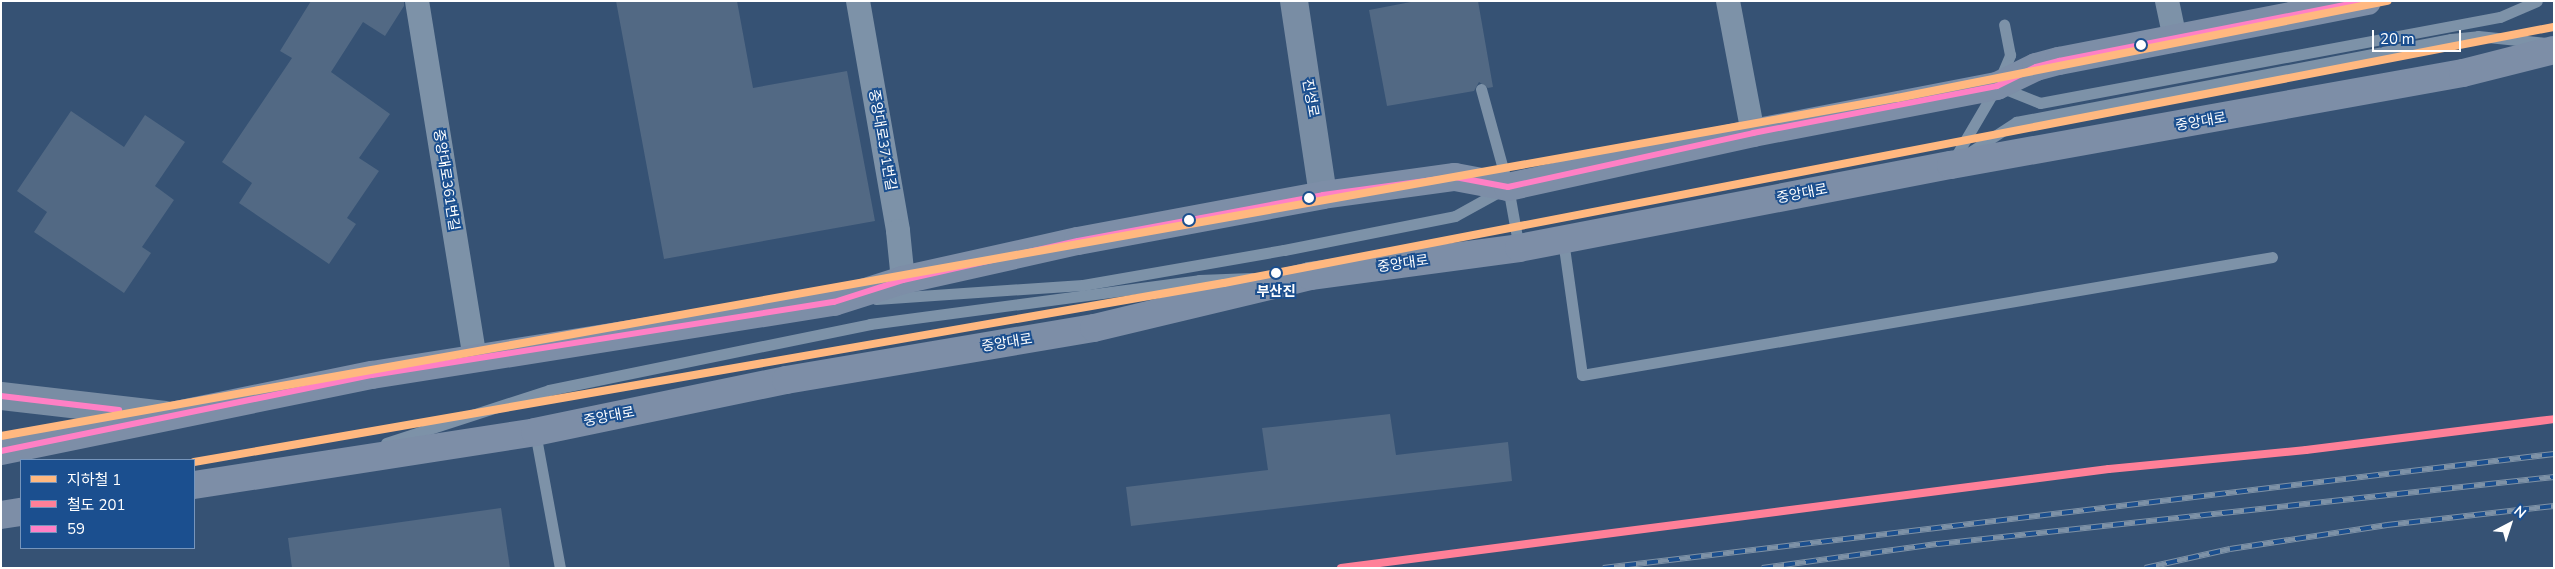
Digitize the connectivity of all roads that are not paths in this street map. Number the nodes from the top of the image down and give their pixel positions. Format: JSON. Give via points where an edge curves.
{"nodes":[{"id":1,"x":417,"y":1,"type":"edge"},
{"id":2,"x":858,"y":1,"type":"edge"},
{"id":3,"x":1294,"y":1,"type":"edge"},
{"id":4,"x":1728,"y":1,"type":"edge"},
{"id":5,"x":2167,"y":1,"type":"edge"},
{"id":6,"x":2367,"y":1,"type":"edge"},
{"id":7,"x":2537,"y":1,"type":"edge"},
{"id":8,"x":2004,"y":25,"type":"dead end"},
{"id":9,"x":2175,"y":40,"type":"junction"},
{"id":10,"x":2554,"y":43,"type":"edge"},
{"id":11,"x":2554,"y":50,"type":"edge"},
{"id":12,"x":1997,"y":86,"type":"junction"},
{"id":13,"x":1481,"y":89,"type":"dead end"},
{"id":14,"x":1753,"y":134,"type":"junction"},
{"id":15,"x":1951,"y":165,"type":"junction"},
{"id":16,"x":1508,"y":187,"type":"junction"},
{"id":17,"x":1323,"y":195,"type":"junction"},
{"id":18,"x":1563,"y":240,"type":"junction"},
{"id":19,"x":1519,"y":248,"type":"junction"},
{"id":20,"x":2272,"y":258,"type":"dead end"},
{"id":21,"x":1310,"y":276,"type":"junction"},
{"id":22,"x":903,"y":280,"type":"junction"},
{"id":23,"x":834,"y":302,"type":"junction"},
{"id":24,"x":475,"y":359,"type":"junction"},
{"id":25,"x":1,"y":396,"type":"edge"},
{"id":26,"x":174,"y":416,"type":"junction"},
{"id":27,"x":536,"y":432,"type":"junction"},
{"id":28,"x":1,"y":451,"type":"edge"},
{"id":29,"x":321,"y":465,"type":"junction"},
{"id":30,"x":195,"y":485,"type":"edge"},
{"id":31,"x":20,"y":512,"type":"edge"},
{"id":32,"x":1,"y":515,"type":"edge"},
{"id":33,"x":560,"y":568,"type":"edge"}],
"edges":[{"from":1,"to":24,"type":"street","name":"중앙대로361번길"},
{"from":2,"to":22,"type":"street","name":"중앙대로371번길","via":[[898,230]]},
{"from":3,"to":17,"type":"main road","name":"진성로","via":[[1319,148]]},
{"from":4,"to":14,"type":"street"},
{"from":5,"to":9,"type":"street"},
{"from":6,"to":9,"type":"main road"},
{"from":7,"to":12,"type":"lane","via":[[2500,17],[2040,103]]},
{"from":8,"to":12,"type":"lane","via":[[2010,55]]},
{"from":9,"to":12,"type":"main road","via":[[2036,67]]},
{"from":10,"to":15,"type":"lane","via":[[2478,36],[2450,39],[2016,122]]},
{"from":11,"to":15,"type":"main road","name":"중앙대로","via":[[2454,75]]},
{"from":12,"to":14,"type":"main road"},
{"from":12,"to":15,"type":"lane"},
{"from":13,"to":16,"type":"lane"},
{"from":14,"to":16,"type":"main road"},
{"from":15,"to":18,"type":"main road","name":"중앙대로"},
{"from":16,"to":17,"type":"main road","via":[[1454,177]]},
{"from":16,"to":19,"type":"lane"},
{"from":16,"to":23,"type":"lane","via":[[1455,216],[1083,285]]},
{"from":17,"to":22,"type":"main road","via":[[1078,241]]},
{"from":18,"to":19,"type":"main road","name":"중앙대로"},
{"from":18,"to":20,"type":"lane","via":[[1582,375]]},
{"from":19,"to":21,"type":"main road","name":"중앙대로"},
{"from":21,"to":27,"type":"main road","name":"중앙대로","via":[[1094,328],[786,380]]},
{"from":21,"to":29,"type":"lane","via":[[1199,280],[870,324],[549,390]]},
{"from":22,"to":23,"type":"main road"},
{"from":23,"to":24,"type":"main road"},
{"from":24,"to":26,"type":"main road","via":[[372,375]]},
{"from":25,"to":26,"type":"main road"},
{"from":26,"to":28,"type":"main road"},
{"from":27,"to":29,"type":"main road","name":"중앙대로"},
{"from":27,"to":33,"type":"lane"},
{"from":29,"to":30,"type":"main road","name":"중앙대로"},
{"from":31,"to":32,"type":"main road"}]}
